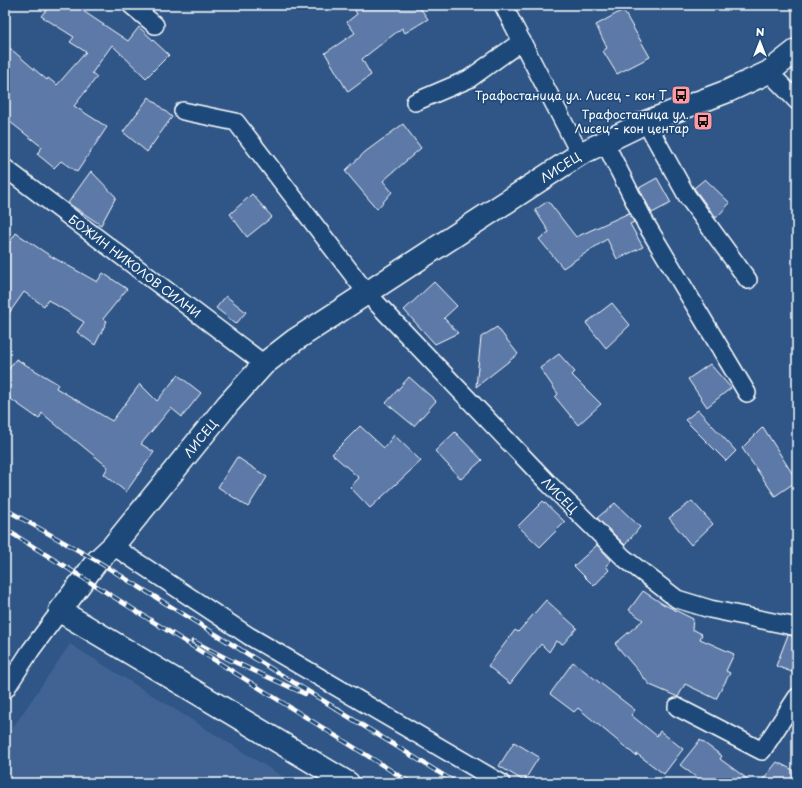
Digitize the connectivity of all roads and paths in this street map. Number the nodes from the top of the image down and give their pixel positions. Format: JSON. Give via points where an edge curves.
{"nodes":[{"id":1,"x":131,"y":5,"type":"edge"},
{"id":2,"x":503,"y":5,"type":"edge"},
{"id":3,"x":155,"y":25,"type":"dead end"},
{"id":4,"x":522,"y":41,"type":"junction"},
{"id":5,"x":797,"y":50,"type":"edge"},
{"id":6,"x":769,"y":72,"type":"junction"},
{"id":7,"x":797,"y":101,"type":"edge"},
{"id":8,"x":415,"y":102,"type":"dead end"},
{"id":9,"x":182,"y":111,"type":"dead end"},
{"id":10,"x":646,"y":122,"type":"junction"},
{"id":11,"x":604,"y":141,"type":"junction"},
{"id":12,"x":580,"y":154,"type":"junction"},
{"id":13,"x":5,"y":168,"type":"edge"},
{"id":14,"x":748,"y":280,"type":"dead end"},
{"id":15,"x":366,"y":292,"type":"junction"},
{"id":16,"x":264,"y":364,"type":"junction"},
{"id":17,"x":747,"y":393,"type":"dead end"},
{"id":18,"x":113,"y":546,"type":"junction"},
{"id":19,"x":60,"y":611,"type":"junction"},
{"id":20,"x":797,"y":627,"type":"edge"},
{"id":21,"x":5,"y":690,"type":"edge"},
{"id":22,"x":797,"y":697,"type":"edge"},
{"id":23,"x":677,"y":707,"type":"dead end"},
{"id":24,"x":348,"y":783,"type":"edge"},
{"id":25,"x":501,"y":783,"type":"edge"}],
"edges":[{"from":1,"to":3,"type":"street"},
{"from":2,"to":4,"type":"street"},
{"from":4,"to":8,"type":"street","via":[[469,79]]},
{"from":4,"to":12,"type":"street"},
{"from":5,"to":6,"type":"street","name":"ЛИСЕЦ"},
{"from":6,"to":7,"type":"street"},
{"from":6,"to":10,"type":"street","name":"ЛИСЕЦ","via":[[728,91]]},
{"from":9,"to":15,"type":"street","name":"ЛИСЕЦ","via":[[236,122]]},
{"from":10,"to":11,"type":"street","name":"ЛИСЕЦ"},
{"from":10,"to":14,"type":"street","via":[[687,196]]},
{"from":11,"to":12,"type":"street","name":"ЛИСЕЦ"},
{"from":11,"to":17,"type":"street","via":[[646,224]]},
{"from":12,"to":15,"type":"street","name":"ЛИСЕЦ"},
{"from":13,"to":16,"type":"street","name":"БОЖИН НИКОЛОВ СИЛНИ"},
{"from":15,"to":16,"type":"street","name":"ЛИСЕЦ","via":[[294,340]]},
{"from":15,"to":20,"type":"street","name":"ЛИСЕЦ","via":[[548,483],[624,558],[677,598],[710,609]]},
{"from":16,"to":18,"type":"street","name":"ЛИСЕЦ","via":[[228,404]]},
{"from":18,"to":19,"type":"street","name":"ЛИСЕЦ","via":[[97,561]]},
{"from":18,"to":25,"type":"street","via":[[249,636]]},
{"from":19,"to":21,"type":"street"},
{"from":19,"to":24,"type":"street"},
{"from":22,"to":23,"type":"street","via":[[762,751]]}]}
